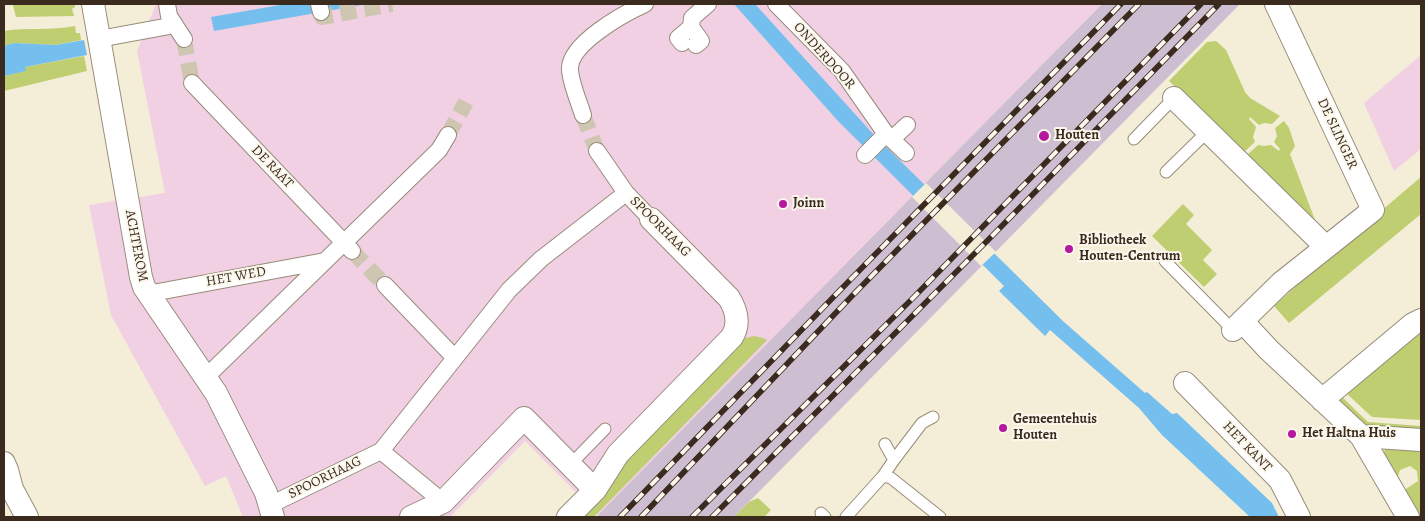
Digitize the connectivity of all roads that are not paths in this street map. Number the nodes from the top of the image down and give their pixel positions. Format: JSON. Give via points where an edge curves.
{"nodes":[{"id":1,"x":93,"y":4,"type":"edge"},
{"id":2,"x":167,"y":4,"type":"edge"},
{"id":3,"x":645,"y":4,"type":"edge"},
{"id":4,"x":708,"y":4,"type":"edge"},
{"id":5,"x":776,"y":4,"type":"edge"},
{"id":6,"x":1276,"y":4,"type":"edge"},
{"id":7,"x":175,"y":24,"type":"junction"},
{"id":8,"x":99,"y":38,"type":"junction"},
{"id":9,"x":184,"y":39,"type":"tunnel mouth"},
{"id":10,"x":689,"y":44,"type":"dead end"},
{"id":11,"x":192,"y":83,"type":"tunnel mouth"},
{"id":12,"x":1174,"y":98,"type":"joint"},
{"id":13,"x":583,"y":115,"type":"tunnel mouth"},
{"id":14,"x":907,"y":125,"type":"dead end"},
{"id":15,"x":1208,"y":131,"type":"junction"},
{"id":16,"x":448,"y":135,"type":"tunnel mouth"},
{"id":17,"x":887,"y":137,"type":"junction"},
{"id":18,"x":1134,"y":139,"type":"dead end"},
{"id":19,"x":597,"y":151,"type":"tunnel mouth"},
{"id":20,"x":906,"y":153,"type":"dead end"},
{"id":21,"x":865,"y":156,"type":"dead end"},
{"id":22,"x":1166,"y":172,"type":"dead end"},
{"id":23,"x":628,"y":187,"type":"junction"},
{"id":24,"x":651,"y":219,"type":"joint"},
{"id":25,"x":348,"y":246,"type":"junction"},
{"id":26,"x":1326,"y":247,"type":"junction"},
{"id":27,"x":325,"y":261,"type":"junction"},
{"id":28,"x":1165,"y":261,"type":"dead end"},
{"id":29,"x":386,"y":285,"type":"tunnel mouth"},
{"id":30,"x":147,"y":294,"type":"junction"},
{"id":31,"x":1421,"y":320,"type":"edge"},
{"id":32,"x":1238,"y":325,"type":"junction"},
{"id":33,"x":455,"y":358,"type":"junction"},
{"id":34,"x":206,"y":377,"type":"junction"},
{"id":35,"x":1185,"y":383,"type":"dead end"},
{"id":36,"x":1322,"y":400,"type":"junction"},
{"id":37,"x":933,"y":417,"type":"dead end"},
{"id":38,"x":605,"y":429,"type":"dead end"},
{"id":39,"x":1361,"y":436,"type":"junction"},
{"id":40,"x":1421,"y":440,"type":"edge"},
{"id":41,"x":885,"y":444,"type":"dead end"},
{"id":42,"x":381,"y":451,"type":"junction"},
{"id":43,"x":894,"y":460,"type":"junction"},
{"id":44,"x":570,"y":465,"type":"junction"},
{"id":45,"x":7,"y":473,"type":"edge"},
{"id":46,"x":883,"y":476,"type":"junction"},
{"id":47,"x":595,"y":490,"type":"junction"},
{"id":48,"x":443,"y":502,"type":"junction"},
{"id":49,"x":271,"y":511,"type":"edge"},
{"id":50,"x":416,"y":515,"type":"edge"},
{"id":51,"x":26,"y":517,"type":"edge"},
{"id":52,"x":568,"y":517,"type":"edge"},
{"id":53,"x":846,"y":517,"type":"edge"},
{"id":54,"x":940,"y":517,"type":"edge"},
{"id":55,"x":1300,"y":517,"type":"edge"},
{"id":56,"x":1408,"y":517,"type":"edge"}],
"edges":[{"from":1,"to":8,"type":"street","name":"ACHTEROM"},
{"from":2,"to":7,"type":"street"},
{"from":3,"to":13,"type":"street","via":[[598,31],[571,63],[570,71]]},
{"from":4,"to":10,"type":"street","via":[[692,18],[691,27],[701,41]]},
{"from":5,"to":17,"type":"street","name":"ONDERDOOR","via":[[842,71]]},
{"from":6,"to":26,"type":"street","name":"DE SLINGER","via":[[1373,210]]},
{"from":7,"to":8,"type":"street"},
{"from":7,"to":9,"type":"street"},
{"from":8,"to":30,"type":"street","name":"ACHTEROM","via":[[141,277]]},
{"from":11,"to":25,"type":"street","name":"DE RAAT"},
{"from":12,"to":15,"type":"street"},
{"from":12,"to":18,"type":"lane"},
{"from":14,"to":17,"type":"street"},
{"from":15,"to":22,"type":"lane"},
{"from":15,"to":26,"type":"street"},
{"from":16,"to":25,"type":"street","via":[[439,150]]},
{"from":17,"to":20,"type":"street","name":"ONDERDOOR"},
{"from":17,"to":21,"type":"street"},
{"from":19,"to":23,"type":"street"},
{"from":23,"to":24,"type":"street","name":"SPOORHAAG"},
{"from":23,"to":33,"type":"street","name":"SPOORHAAG","via":[[509,290]]},
{"from":24,"to":47,"type":"street","name":"SPOORHAAG","via":[[730,298],[737,316],[736,327],[732,337],[618,454]]},
{"from":25,"to":27,"type":"street"},
{"from":26,"to":32,"type":"street","name":"DE SLINGER","via":[[1281,283]]},
{"from":27,"to":30,"type":"street","name":"HET WED"},
{"from":27,"to":34,"type":"street"},
{"from":28,"to":32,"type":"lane"},
{"from":29,"to":33,"type":"street"},
{"from":30,"to":34,"type":"street","name":"ACHTEROM"},
{"from":31,"to":36,"type":"street"},
{"from":32,"to":36,"type":"street"},
{"from":33,"to":42,"type":"street","name":"SPOORHAAG"},
{"from":34,"to":49,"type":"street","name":"ACHTEROM","via":[[266,492]]},
{"from":35,"to":55,"type":"street","name":"HET KANT","via":[[1280,480]]},
{"from":36,"to":39,"type":"street"},
{"from":37,"to":43,"type":"lane","via":[[922,423]]},
{"from":38,"to":44,"type":"lane"},
{"from":39,"to":40,"type":"street"},
{"from":39,"to":56,"type":"street"},
{"from":41,"to":43,"type":"lane"},
{"from":42,"to":48,"type":"street"},
{"from":42,"to":49,"type":"street","name":"SPOORHAAG"},
{"from":43,"to":46,"type":"lane"},
{"from":44,"to":47,"type":"street"},
{"from":44,"to":48,"type":"street","via":[[524,418]]},
{"from":45,"to":51,"type":"street"},
{"from":46,"to":53,"type":"lane"},
{"from":46,"to":54,"type":"lane","via":[[891,478]]},
{"from":47,"to":52,"type":"street","name":"SPOORHAAG"},
{"from":48,"to":50,"type":"street"}]}
